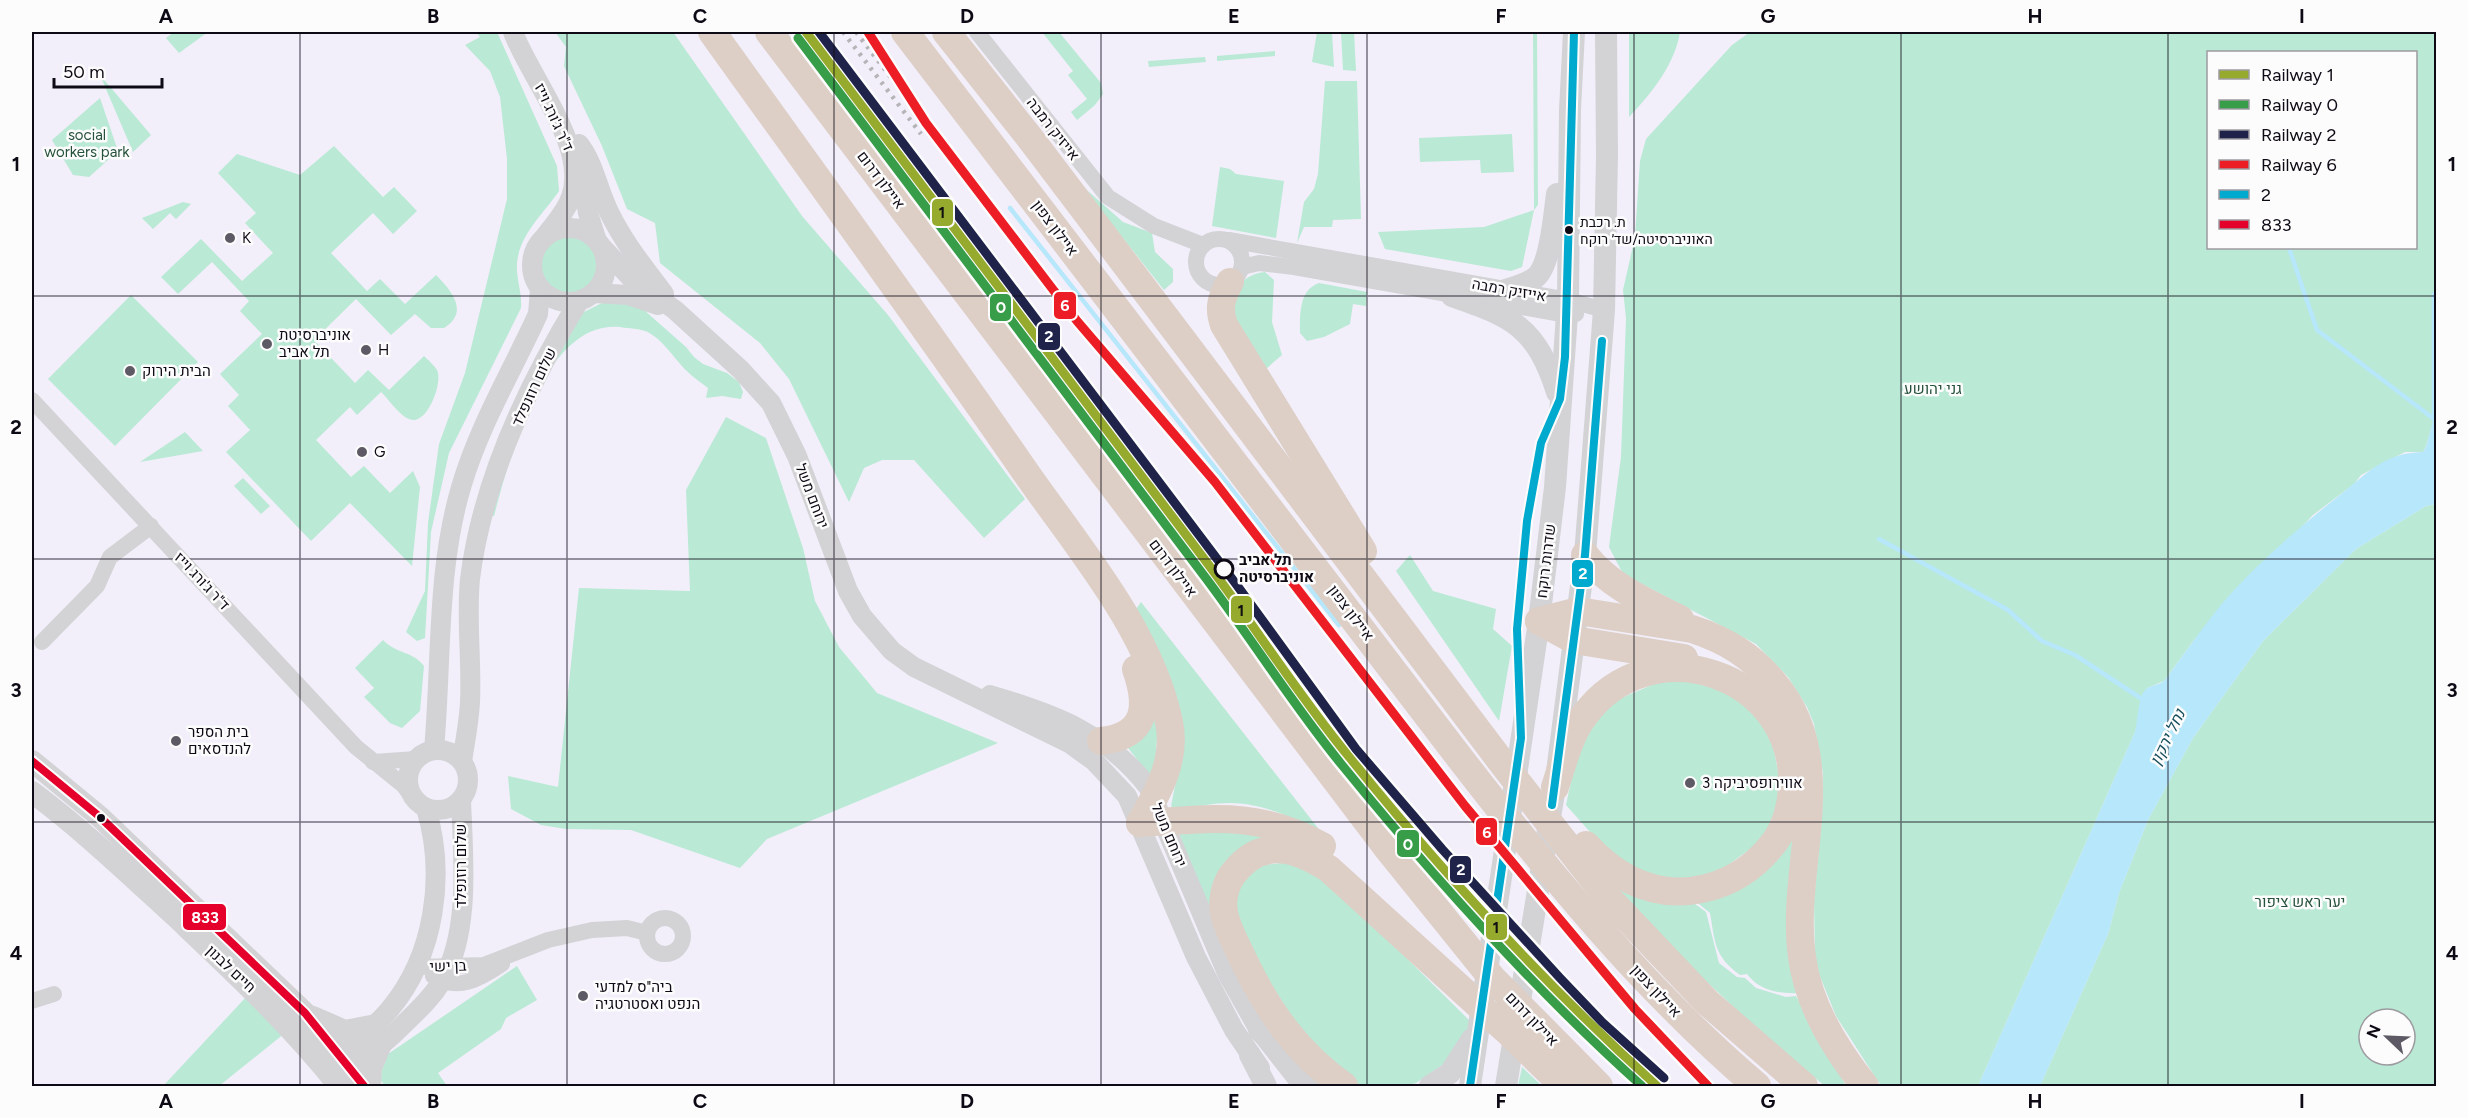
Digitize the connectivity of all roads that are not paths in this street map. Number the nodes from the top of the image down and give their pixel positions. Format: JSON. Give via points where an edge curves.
{"nodes":[{"id":1,"x":513,"y":32,"type":"edge"},
{"id":2,"x":523,"y":32,"type":"edge"},
{"id":3,"x":712,"y":32,"type":"edge"},
{"id":4,"x":769,"y":32,"type":"edge"},
{"id":5,"x":905,"y":32,"type":"edge"},
{"id":6,"x":946,"y":32,"type":"edge"},
{"id":7,"x":977,"y":32,"type":"edge"},
{"id":8,"x":1575,"y":32,"type":"edge"},
{"id":9,"x":1606,"y":32,"type":"edge"},
{"id":10,"x":1570,"y":110,"type":"junction"},
{"id":11,"x":579,"y":144,"type":"junction"},
{"id":12,"x":546,"y":235,"type":"junction"},
{"id":13,"x":1229,"y":240,"type":"junction"},
{"id":14,"x":599,"y":242,"type":"junction"},
{"id":15,"x":1203,"y":245,"type":"junction"},
{"id":16,"x":1236,"y":275,"type":"junction"},
{"id":17,"x":540,"y":289,"type":"junction"},
{"id":18,"x":1505,"y":290,"type":"junction"},
{"id":19,"x":1452,"y":296,"type":"junction"},
{"id":20,"x":586,"y":297,"type":"junction"},
{"id":21,"x":1568,"y":307,"type":"junction"},
{"id":22,"x":675,"y":310,"type":"junction"},
{"id":23,"x":1604,"y":310,"type":"junction"},
{"id":24,"x":32,"y":400,"type":"edge"},
{"id":25,"x":1560,"y":402,"type":"junction"},
{"id":26,"x":151,"y":526,"type":"junction"},
{"id":27,"x":1585,"y":555,"type":"junction"},
{"id":28,"x":1100,"y":579,"type":"junction"},
{"id":29,"x":1373,"y":581,"type":"junction"},
{"id":30,"x":1578,"y":611,"type":"junction"},
{"id":31,"x":1539,"y":621,"type":"junction"},
{"id":32,"x":1574,"y":639,"type":"junction"},
{"id":33,"x":1722,"y":640,"type":"junction"},
{"id":34,"x":42,"y":642,"type":"dead end"},
{"id":35,"x":944,"y":681,"type":"junction"},
{"id":36,"x":1456,"y":701,"type":"junction"},
{"id":37,"x":1773,"y":718,"type":"junction"},
{"id":38,"x":1101,"y":741,"type":"junction"},
{"id":39,"x":434,"y":750,"type":"junction"},
{"id":40,"x":416,"y":759,"type":"junction"},
{"id":41,"x":32,"y":761,"type":"edge"},
{"id":42,"x":462,"y":761,"type":"junction"},
{"id":43,"x":374,"y":762,"type":"junction"},
{"id":44,"x":1555,"y":787,"type":"junction"},
{"id":45,"x":32,"y":792,"type":"edge"},
{"id":46,"x":461,"y":800,"type":"junction"},
{"id":47,"x":418,"y":802,"type":"junction"},
{"id":48,"x":1153,"y":815,"type":"junction"},
{"id":49,"x":1388,"y":916,"type":"junction"},
{"id":50,"x":647,"y":933,"type":"dead end"},
{"id":51,"x":418,"y":967,"type":"junction"},
{"id":52,"x":445,"y":973,"type":"junction"},
{"id":53,"x":54,"y":994,"type":"dead end"},
{"id":54,"x":32,"y":1001,"type":"edge"},
{"id":55,"x":305,"y":1013,"type":"junction"},
{"id":56,"x":1493,"y":1022,"type":"junction"},
{"id":57,"x":1259,"y":1030,"type":"junction"},
{"id":58,"x":379,"y":1035,"type":"junction"},
{"id":59,"x":1250,"y":1055,"type":"junction"},
{"id":60,"x":340,"y":1071,"type":"edge"},
{"id":61,"x":364,"y":1086,"type":"edge"},
{"id":62,"x":370,"y":1086,"type":"edge"},
{"id":63,"x":1266,"y":1086,"type":"edge"},
{"id":64,"x":1275,"y":1086,"type":"edge"},
{"id":65,"x":1303,"y":1086,"type":"edge"},
{"id":66,"x":1328,"y":1086,"type":"edge"},
{"id":67,"x":1344,"y":1086,"type":"edge"},
{"id":68,"x":1430,"y":1086,"type":"edge"},
{"id":69,"x":1470,"y":1086,"type":"edge"},
{"id":70,"x":1506,"y":1086,"type":"edge"},
{"id":71,"x":1564,"y":1086,"type":"edge"},
{"id":72,"x":1599,"y":1086,"type":"edge"},
{"id":73,"x":1757,"y":1086,"type":"edge"},
{"id":74,"x":1804,"y":1086,"type":"edge"},
{"id":75,"x":1865,"y":1086,"type":"edge"}],
"edges":[{"from":1,"to":12,"type":"street","name":"ד\"ר ג'ורג וייז","via":[[573,159],[571,196]]},
{"from":2,"to":11,"type":"street","name":"ד\"ר ג'ורג וייז"},
{"from":3,"to":28,"type":"highway"},
{"from":4,"to":72,"type":"highway","name":"איילון דרום","via":[[1395,858],[1492,978]]},
{"from":5,"to":73,"type":"highway","name":"איילון צפון","via":[[1462,762],[1572,897],[1674,1011]]},
{"from":6,"to":29,"type":"highway"},
{"from":7,"to":15,"type":"street","name":"אייזיק רמבה","via":[[1108,197],[1154,226]]},
{"from":8,"to":10,"type":"main road","name":"שדרות רוקח"},
{"from":9,"to":23,"type":"main road"},
{"from":10,"to":18,"type":"main road","via":[[1545,260],[1536,277]]},
{"from":10,"to":21,"type":"main road","name":"שדרות רוקח"},
{"from":11,"to":14,"type":"street","name":"ד\"ר ג'ורג וייז","via":[[588,213]]},
{"from":11,"to":22,"type":"street","via":[[626,245]]},
{"from":12,"to":14,"type":"street","via":[[566,227],[577,228]]},
{"from":12,"to":17,"type":"street","via":[[532,261]]},
{"from":13,"to":15,"type":"street","via":[[1215,239]]},
{"from":13,"to":16,"type":"street","via":[[1241,254]]},
{"from":13,"to":18,"type":"street","name":"אייזיק רמבה"},
{"from":14,"to":20,"type":"street","via":[[606,265],[600,285]]},
{"from":14,"to":22,"type":"street","name":"ירוחם משל","via":[[630,278]]},
{"from":15,"to":16,"type":"street","via":[[1197,258],[1198,272],[1203,278],[1215,285]]},
{"from":16,"to":19,"type":"street","name":"אייזיק רמבה","via":[[1259,263]]},
{"from":16,"to":29,"type":"highway","via":[[1221,299],[1224,325]]},
{"from":17,"to":20,"type":"street","via":[[558,300]]},
{"from":17,"to":39,"type":"street","name":"שלום רוזנפלד","via":[[538,314],[472,454],[456,507],[446,556]]},
{"from":18,"to":21,"type":"street","name":"אייזיק רמבה"},
{"from":19,"to":21,"type":"street","name":"אייזיק רמבה"},
{"from":19,"to":25,"type":"main road","via":[[1505,316],[1530,337],[1550,370]]},
{"from":20,"to":22,"type":"street","name":"ירוחם משל","via":[[628,295]]},
{"from":20,"to":42,"type":"street","name":"שלום רוזנפלד","via":[[546,357],[505,450],[482,516],[470,581],[470,704]]},
{"from":21,"to":23,"type":"street","name":"אייזיק רמבה"},
{"from":21,"to":25,"type":"main road","name":"שדרות רוקח"},
{"from":22,"to":35,"type":"street","name":"ירוחם משל","via":[[771,403],[797,456],[861,616],[892,651]]},
{"from":23,"to":27,"type":"main road"},
{"from":24,"to":26,"type":"street","name":"ד\"ר ג'ורג וייז"},
{"from":25,"to":31,"type":"main road","name":"שדרות רוקח"},
{"from":26,"to":34,"type":"street","via":[[110,557],[97,586]]},
{"from":26,"to":43,"type":"street","name":"ד\"ר ג'ורג וייז"},
{"from":27,"to":30,"type":"main road"},
{"from":27,"to":33,"type":"highway","via":[[1595,568],[1628,592]]},
{"from":28,"to":38,"type":"highway","via":[[1137,671],[1144,700],[1144,710],[1134,728],[1116,740]]},
{"from":28,"to":48,"type":"highway","via":[[1137,638],[1170,724],[1170,752]]},
{"from":29,"to":36,"type":"highway"},
{"from":30,"to":31,"type":"highway"},
{"from":30,"to":32,"type":"main road"},
{"from":30,"to":33,"type":"highway","via":[[1692,629]]},
{"from":31,"to":32,"type":"highway"},
{"from":31,"to":56,"type":"main road","name":"שדרות רוקח"},
{"from":32,"to":37,"type":"highway","via":[[1669,654],[1717,668],[1746,684]]},
{"from":32,"to":44,"type":"main road"},
{"from":33,"to":75,"type":"highway","via":[[1765,672],[1788,702],[1801,728],[1809,791],[1800,932],[1802,958],[1812,994],[1842,1057]]},
{"from":35,"to":38,"type":"street","name":"ירוחם משל","via":[[1048,714]]},
{"from":35,"to":48,"type":"street","name":"ירוחם משל","via":[[1069,743]]},
{"from":36,"to":37,"type":"highway","via":[[1608,867],[1640,886],[1681,892],[1717,884],[1756,863],[1779,835],[1792,794],[1792,770],[1788,750]]},
{"from":36,"to":74,"type":"highway","via":[[1631,923],[1707,1002]]},
{"from":37,"to":44,"type":"highway","via":[[1747,691],[1715,673],[1687,668],[1649,671],[1613,687],[1586,714],[1572,738]]},
{"from":38,"to":48,"type":"street","name":"ירוחם משל","via":[[1130,764]]},
{"from":39,"to":40,"type":"street"},
{"from":39,"to":42,"type":"street","via":[[445,750]]},
{"from":40,"to":43,"type":"street"},
{"from":40,"to":47,"type":"street","via":[[408,776]]},
{"from":41,"to":55,"type":"main road","name":"חיים לבנון","via":[[100,817]]},
{"from":42,"to":46,"type":"street","via":[[469,781]]},
{"from":43,"to":47,"type":"street","name":"ד\"ר ג'ורג וייז"},
{"from":44,"to":70,"type":"main road"},
{"from":45,"to":60,"type":"main road","name":"חיים לבנון","via":[[78,826]]},
{"from":46,"to":47,"type":"street","via":[[445,810]]},
{"from":46,"to":52,"type":"street","name":"שלום רוזנפלד","via":[[462,913]]},
{"from":47,"to":51,"type":"street","name":"שלום רוזנפלד","via":[[432,830],[434,916]]},
{"from":48,"to":49,"type":"highway","via":[[1227,817],[1293,832],[1345,862]]},
{"from":48,"to":57,"type":"street","name":"ירוחם משל","via":[[1215,949]]},
{"from":48,"to":59,"type":"street","name":"ירוחם משל","via":[[1196,957]]},
{"from":49,"to":56,"type":"highway"},
{"from":49,"to":67,"type":"highway","via":[[1329,869],[1302,853],[1285,850],[1273,849],[1250,856],[1230,878],[1224,892],[1225,917],[1232,935],[1274,1016],[1299,1049]]},
{"from":50,"to":52,"type":"street","name":"בן ישי","via":[[627,928],[592,930],[548,940],[528,947],[472,982]]},
{"from":51,"to":52,"type":"street","name":"בן ישי"},
{"from":51,"to":58,"type":"street","name":"שלום רוזנפלד"},
{"from":52,"to":58,"type":"street","name":"שלום רוזנפלד","via":[[422,1007]]},
{"from":53,"to":54,"type":"street"},
{"from":55,"to":58,"type":"main road","via":[[345,1031]]},
{"from":55,"to":60,"type":"main road","name":"חיים לבנון"},
{"from":56,"to":68,"type":"main road","via":[[1470,1044],[1450,1073]]},
{"from":56,"to":69,"type":"main road","name":"שדרות רוקח"},
{"from":56,"to":71,"type":"highway"},
{"from":57,"to":65,"type":"street","name":"ירוחם משל"},
{"from":57,"to":66,"type":"main road","via":[[1294,1064]]},
{"from":58,"to":60,"type":"street","name":"שלום רוזנפלד"},
{"from":58,"to":62,"type":"main road"},
{"from":59,"to":63,"type":"main road"},
{"from":59,"to":64,"type":"street","name":"ירוחם משל"},
{"from":60,"to":61,"type":"main road","name":"חיים לבנון"}]}
